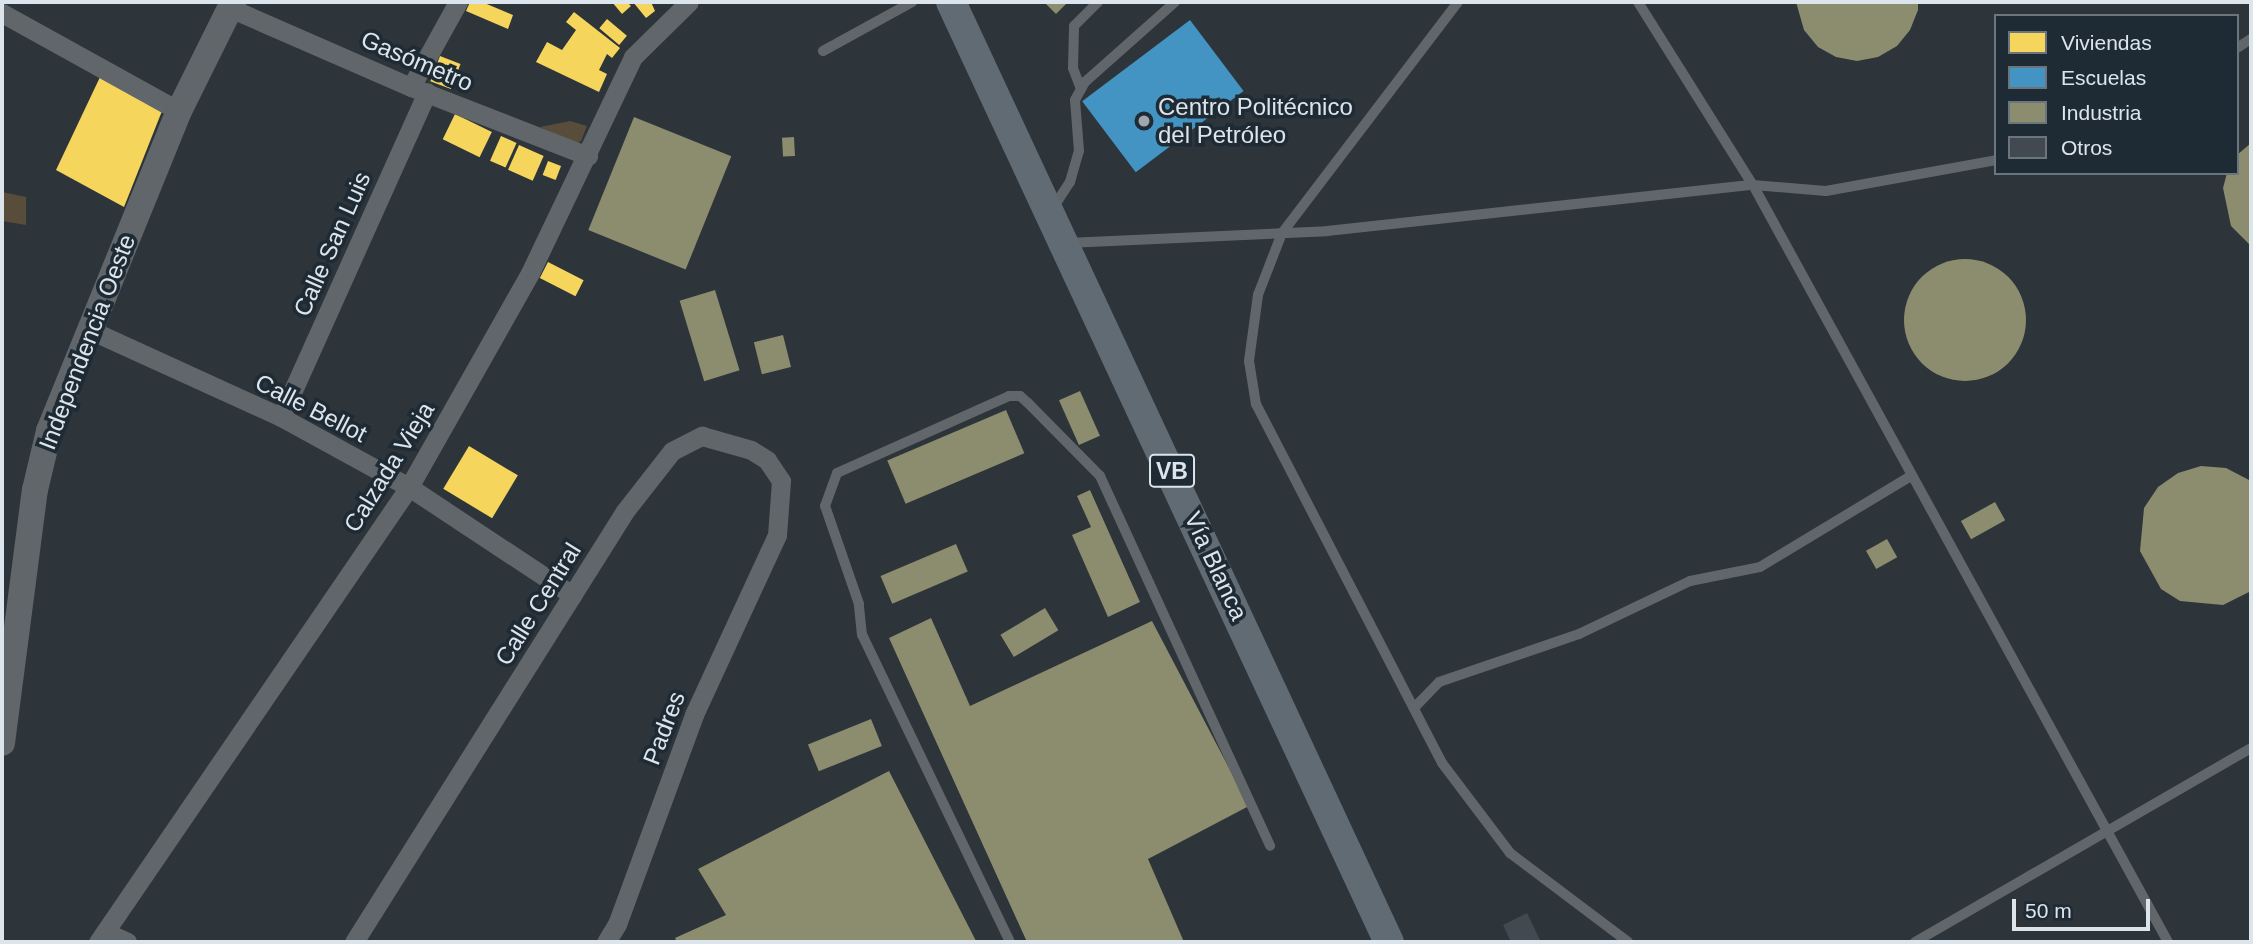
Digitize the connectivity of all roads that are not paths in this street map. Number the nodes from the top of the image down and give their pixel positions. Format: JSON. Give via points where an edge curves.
{"nodes":[{"id":1,"x":458,"y":2,"type":"edge"},
{"id":2,"x":689,"y":2,"type":"edge"},
{"id":3,"x":912,"y":2,"type":"edge"},
{"id":4,"x":951,"y":2,"type":"edge"},
{"id":5,"x":1098,"y":2,"type":"edge"},
{"id":6,"x":1175,"y":2,"type":"edge"},
{"id":7,"x":1458,"y":2,"type":"edge"},
{"id":8,"x":1638,"y":2,"type":"edge"},
{"id":9,"x":231,"y":5,"type":"edge"},
{"id":10,"x":2,"y":13,"type":"edge"},
{"id":11,"x":823,"y":51,"type":"dead end"},
{"id":12,"x":419,"y":89,"type":"junction"},
{"id":13,"x":1081,"y":89,"type":"junction"},
{"id":14,"x":179,"y":111,"type":"junction"},
{"id":15,"x":588,"y":156,"type":"junction"},
{"id":16,"x":1994,"y":160,"type":"edge"},
{"id":17,"x":1753,"y":186,"type":"junction"},
{"id":18,"x":1051,"y":212,"type":"junction"},
{"id":19,"x":1282,"y":233,"type":"junction"},
{"id":20,"x":1066,"y":243,"type":"junction"},
{"id":21,"x":88,"y":329,"type":"junction"},
{"id":22,"x":281,"y":417,"type":"junction"},
{"id":23,"x":1909,"y":477,"type":"junction"},
{"id":24,"x":409,"y":487,"type":"junction"},
{"id":25,"x":777,"y":535,"type":"joint"},
{"id":26,"x":572,"y":595,"type":"junction"},
{"id":27,"x":1414,"y":708,"type":"junction"},
{"id":28,"x":2,"y":743,"type":"edge"},
{"id":29,"x":2251,"y":748,"type":"edge"},
{"id":30,"x":2109,"y":830,"type":"junction"},
{"id":31,"x":1270,"y":846,"type":"dead end"},
{"id":32,"x":102,"y":937,"type":"edge"},
{"id":33,"x":127,"y":942,"type":"edge"},
{"id":34,"x":354,"y":942,"type":"edge"},
{"id":35,"x":606,"y":942,"type":"edge"},
{"id":36,"x":1010,"y":942,"type":"edge"},
{"id":37,"x":1389,"y":942,"type":"edge"},
{"id":38,"x":1628,"y":942,"type":"edge"},
{"id":39,"x":1915,"y":942,"type":"edge"},
{"id":40,"x":2168,"y":942,"type":"edge"}],
"edges":[{"from":1,"to":12,"type":"street","name":"Calle San Luis"},
{"from":2,"to":15,"type":"street","name":"Calzada Vieja","via":[[633,57]]},
{"from":3,"to":11,"type":"lane"},
{"from":4,"to":18,"type":"main road","name":"Vía Blanca","number":"VB"},
{"from":5,"to":13,"type":"lane","via":[[1073,26],[1073,68]]},
{"from":6,"to":13,"type":"lane"},
{"from":7,"to":19,"type":"lane"},
{"from":8,"to":17,"type":"lane"},
{"from":9,"to":12,"type":"street","name":"Gasómetro"},
{"from":9,"to":14,"type":"main road","name":"Independencia Oeste"},
{"from":10,"to":14,"type":"street"},
{"from":12,"to":15,"type":"street","name":"Gasómetro"},
{"from":12,"to":22,"type":"street","name":"Calle San Luis"},
{"from":13,"to":18,"type":"lane","via":[[1075,100],[1079,151],[1070,182]]},
{"from":14,"to":21,"type":"main road","name":"Independencia Oeste"},
{"from":15,"to":24,"type":"street","name":"Calzada Vieja","via":[[530,273]]},
{"from":16,"to":17,"type":"lane","via":[[1826,191]]},
{"from":17,"to":19,"type":"lane"},
{"from":17,"to":23,"type":"lane"},
{"from":18,"to":20,"type":"main road","name":"Vía Blanca","number":"VB"},
{"from":19,"to":20,"type":"lane"},
{"from":19,"to":27,"type":"lane","via":[[1258,295],[1248,360],[1256,404]]},
{"from":20,"to":37,"type":"main road","name":"Vía Blanca","number":"VB"},
{"from":21,"to":22,"type":"street","name":"Calle Bellot"},
{"from":21,"to":28,"type":"main road","name":"Independencia Oeste","via":[[49,431],[34,490]]},
{"from":22,"to":24,"type":"street","name":"Calle Bellot"},
{"from":23,"to":27,"type":"lane","via":[[1760,566],[1690,581],[1579,634],[1438,682]]},
{"from":23,"to":30,"type":"lane"},
{"from":24,"to":26,"type":"street","name":"Calle Bellot"},
{"from":24,"to":32,"type":"street","name":"Calzada Vieja"},
{"from":25,"to":26,"type":"street","name":"Calle Central","via":[[782,481],[767,460],[751,450],[702,436],[672,451],[625,511]]},
{"from":25,"to":35,"type":"street","name":"Padres","via":[[694,715],[617,925]]},
{"from":26,"to":34,"type":"street","name":"Calle Central"},
{"from":27,"to":38,"type":"lane","via":[[1443,763],[1510,853]]},
{"from":29,"to":30,"type":"lane"},
{"from":30,"to":39,"type":"lane"},
{"from":30,"to":40,"type":"lane"},
{"from":31,"to":36,"type":"lane","via":[[1100,476],[1028,403],[1020,396],[1009,396],[837,473],[825,506],[859,604],[862,635]]},
{"from":32,"to":33,"type":"street"}]}
